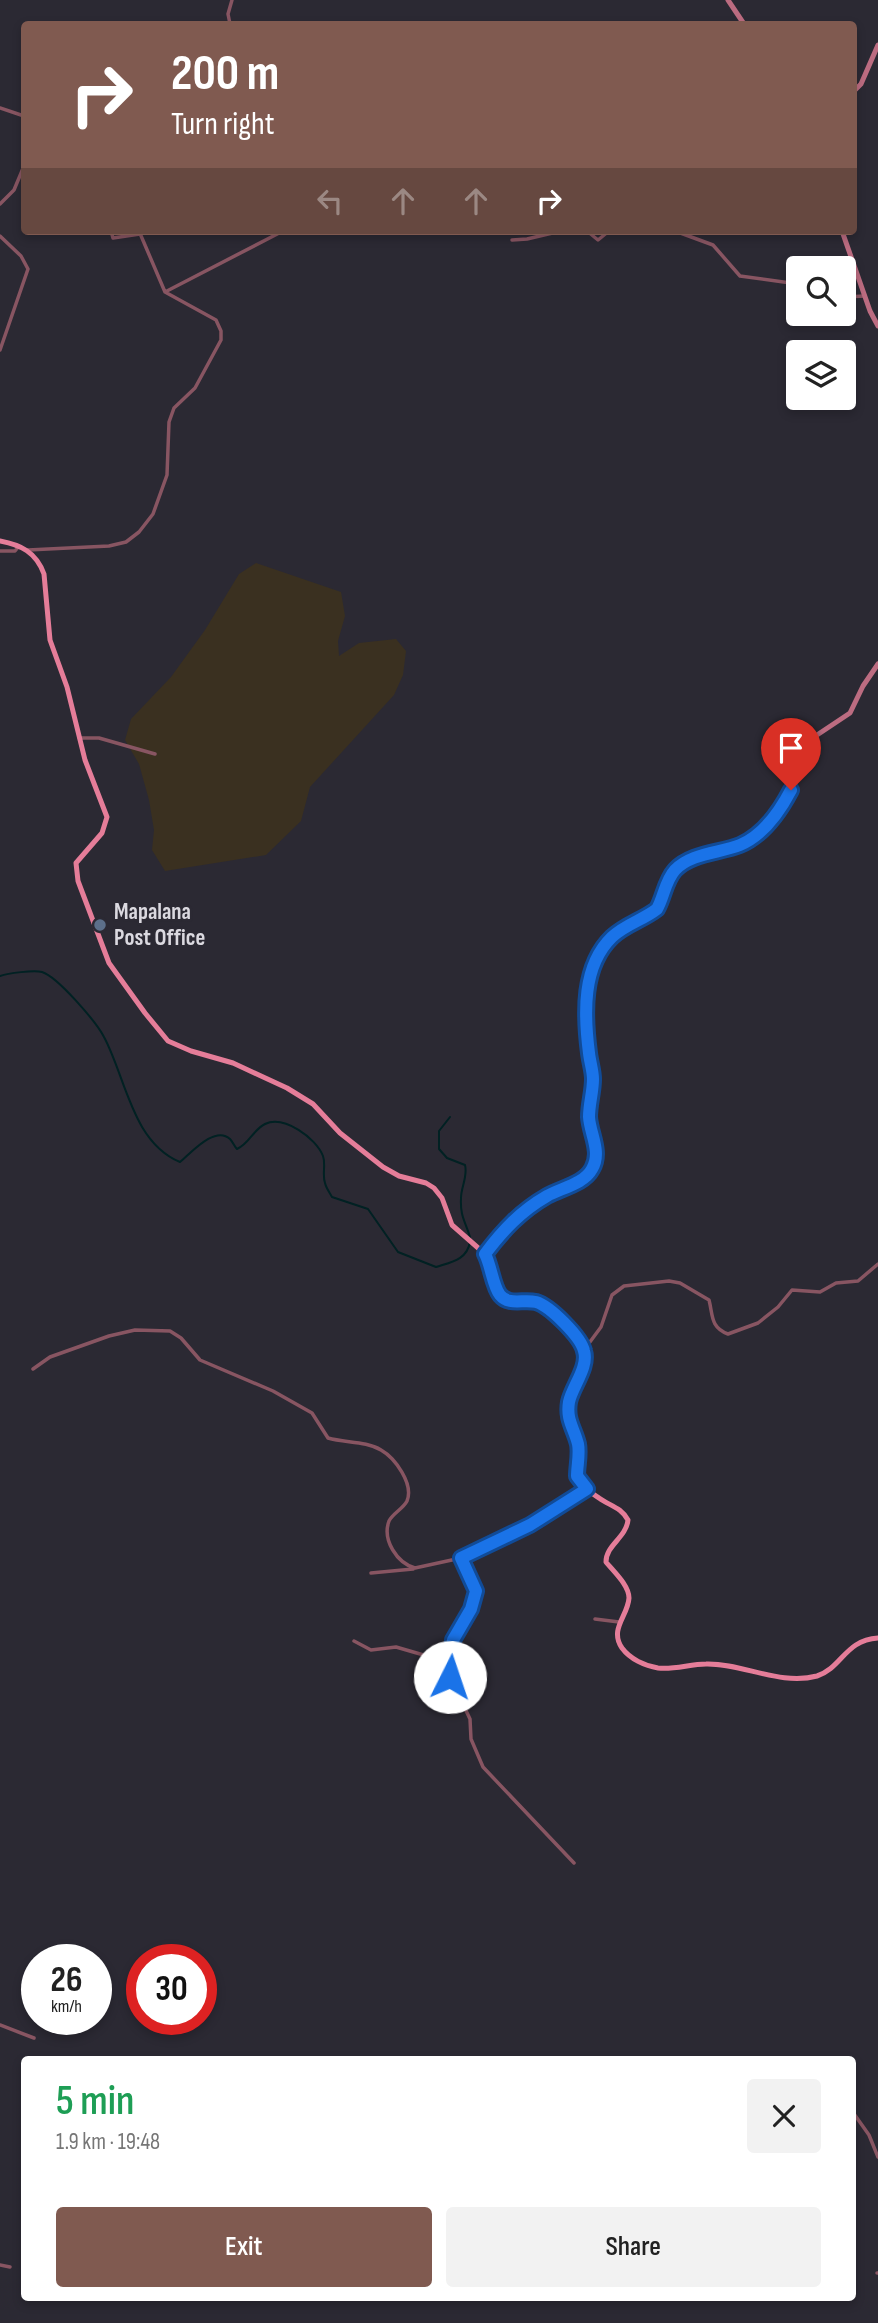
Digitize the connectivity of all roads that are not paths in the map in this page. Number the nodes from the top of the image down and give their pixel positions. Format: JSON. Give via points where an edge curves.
{"nodes":[{"id":1,"x":232,"y":0,"type":"edge"},
{"id":2,"x":728,"y":0,"type":"edge"},
{"id":3,"x":229,"y":21,"type":"edge"},
{"id":4,"x":742,"y":21,"type":"edge"},
{"id":5,"x":878,"y":45,"type":"edge"},
{"id":6,"x":857,"y":87,"type":"edge"},
{"id":7,"x":0,"y":108,"type":"edge"},
{"id":8,"x":21,"y":115,"type":"edge"},
{"id":9,"x":21,"y":173,"type":"edge"},
{"id":10,"x":0,"y":204,"type":"edge"},
{"id":11,"x":112,"y":235,"type":"edge"},
{"id":12,"x":128,"y":235,"type":"edge"},
{"id":13,"x":141,"y":235,"type":"edge"},
{"id":14,"x":275,"y":235,"type":"edge"},
{"id":15,"x":544,"y":235,"type":"edge"},
{"id":16,"x":686,"y":235,"type":"edge"},
{"id":17,"x":843,"y":235,"type":"edge"},
{"id":18,"x":0,"y":236,"type":"edge"},
{"id":19,"x":512,"y":240,"type":"dead end"},
{"id":20,"x":786,"y":282,"type":"edge"},
{"id":21,"x":165,"y":292,"type":"junction"},
{"id":22,"x":856,"y":296,"type":"edge"},
{"id":23,"x":865,"y":296,"type":"junction"},
{"id":24,"x":878,"y":326,"type":"edge"},
{"id":25,"x":0,"y":350,"type":"edge"},
{"id":26,"x":0,"y":541,"type":"edge"},
{"id":27,"x":18,"y":544,"type":"junction"},
{"id":28,"x":28,"y":550,"type":"junction"},
{"id":29,"x":0,"y":551,"type":"edge"},
{"id":30,"x":878,"y":664,"type":"edge"},
{"id":31,"x":79,"y":738,"type":"junction"},
{"id":32,"x":155,"y":754,"type":"dead end"},
{"id":33,"x":485,"y":1254,"type":"junction"},
{"id":34,"x":878,"y":1264,"type":"edge"},
{"id":35,"x":584,"y":1350,"type":"junction"},
{"id":36,"x":33,"y":1369,"type":"dead end"},
{"id":37,"x":587,"y":1489,"type":"junction"},
{"id":38,"x":461,"y":1558,"type":"junction"},
{"id":39,"x":415,"y":1568,"type":"junction"},
{"id":40,"x":372,"y":1573,"type":"dead end"},
{"id":41,"x":595,"y":1619,"type":"dead end"},
{"id":42,"x":619,"y":1622,"type":"junction"},
{"id":43,"x":878,"y":1638,"type":"edge"},
{"id":44,"x":354,"y":1641,"type":"dead end"},
{"id":45,"x":450,"y":1677,"type":"junction"},
{"id":46,"x":574,"y":1863,"type":"dead end"},
{"id":47,"x":0,"y":2025,"type":"edge"},
{"id":48,"x":34,"y":2038,"type":"dead end"},
{"id":49,"x":856,"y":2117,"type":"edge"},
{"id":50,"x":878,"y":2157,"type":"edge"},
{"id":51,"x":0,"y":2265,"type":"edge"},
{"id":52,"x":10,"y":2267,"type":"dead end"}],
"edges":[{"from":1,"to":3,"type":"street"},
{"from":2,"to":4,"type":"main road"},
{"from":5,"to":6,"type":"main road"},
{"from":7,"to":8,"type":"street"},
{"from":9,"to":10,"type":"street","via":[[14,190]]},
{"from":11,"to":12,"type":"street","via":[[113,239]]},
{"from":13,"to":21,"type":"street"},
{"from":14,"to":21,"type":"street"},
{"from":15,"to":19,"type":"street"},
{"from":16,"to":20,"type":"street","via":[[713,245],[740,276]]},
{"from":17,"to":23,"type":"main road"},
{"from":18,"to":25,"type":"street","via":[[28,270]]},
{"from":21,"to":28,"type":"street","via":[[216,320],[221,340],[195,388],[174,408],[169,422],[167,475],[153,514],[126,542]]},
{"from":22,"to":23,"type":"street"},
{"from":23,"to":24,"type":"main road"},
{"from":26,"to":27,"type":"main road"},
{"from":27,"to":28,"type":"main road"},
{"from":27,"to":29,"type":"street","via":[[18,549]]},
{"from":28,"to":31,"type":"main road","via":[[44,573],[50,640]]},
{"from":30,"to":33,"type":"main road","via":[[850,713],[814,737],[772,821],[740,845],[710,852],[676,869],[657,909],[624,926],[599,952],[588,983],[594,1166],[581,1180],[514,1219]]},
{"from":31,"to":32,"type":"street","via":[[99,738]]},
{"from":31,"to":33,"type":"main road","via":[[107,817],[103,833],[76,863],[78,881],[109,963],[145,1013],[168,1041],[288,1088],[313,1104],[383,1167],[434,1188],[452,1225]]},
{"from":33,"to":35,"type":"main road","via":[[500,1295],[548,1307]]},
{"from":34,"to":35,"type":"street","via":[[858,1281],[836,1283],[820,1292],[792,1290],[758,1324],[728,1334],[711,1318],[709,1300],[680,1283],[624,1286],[612,1295],[601,1327]]},
{"from":35,"to":37,"type":"main road","via":[[568,1421],[578,1445],[577,1476]]},
{"from":36,"to":39,"type":"street","via":[[50,1357],[109,1336],[170,1331],[200,1360],[312,1413],[328,1438],[368,1445],[387,1454],[405,1479],[408,1494],[388,1524],[388,1539],[396,1555]]},
{"from":37,"to":38,"type":"street","via":[[530,1525]]},
{"from":37,"to":42,"type":"main road","via":[[620,1509],[628,1520],[622,1537],[606,1557],[629,1597]]},
{"from":38,"to":39,"type":"street"},
{"from":38,"to":45,"type":"street","via":[[476,1591],[453,1640]]},
{"from":39,"to":40,"type":"street"},
{"from":41,"to":42,"type":"street"},
{"from":42,"to":43,"type":"main road","via":[[620,1643],[642,1664],[659,1668],[707,1664],[802,1679],[821,1675],[856,1643]]},
{"from":44,"to":45,"type":"street","via":[[371,1650],[396,1647],[428,1656]]},
{"from":45,"to":46,"type":"street","via":[[470,1720],[471,1739],[483,1767]]},
{"from":47,"to":48,"type":"street"},
{"from":49,"to":50,"type":"street"},
{"from":51,"to":52,"type":"street"}]}
